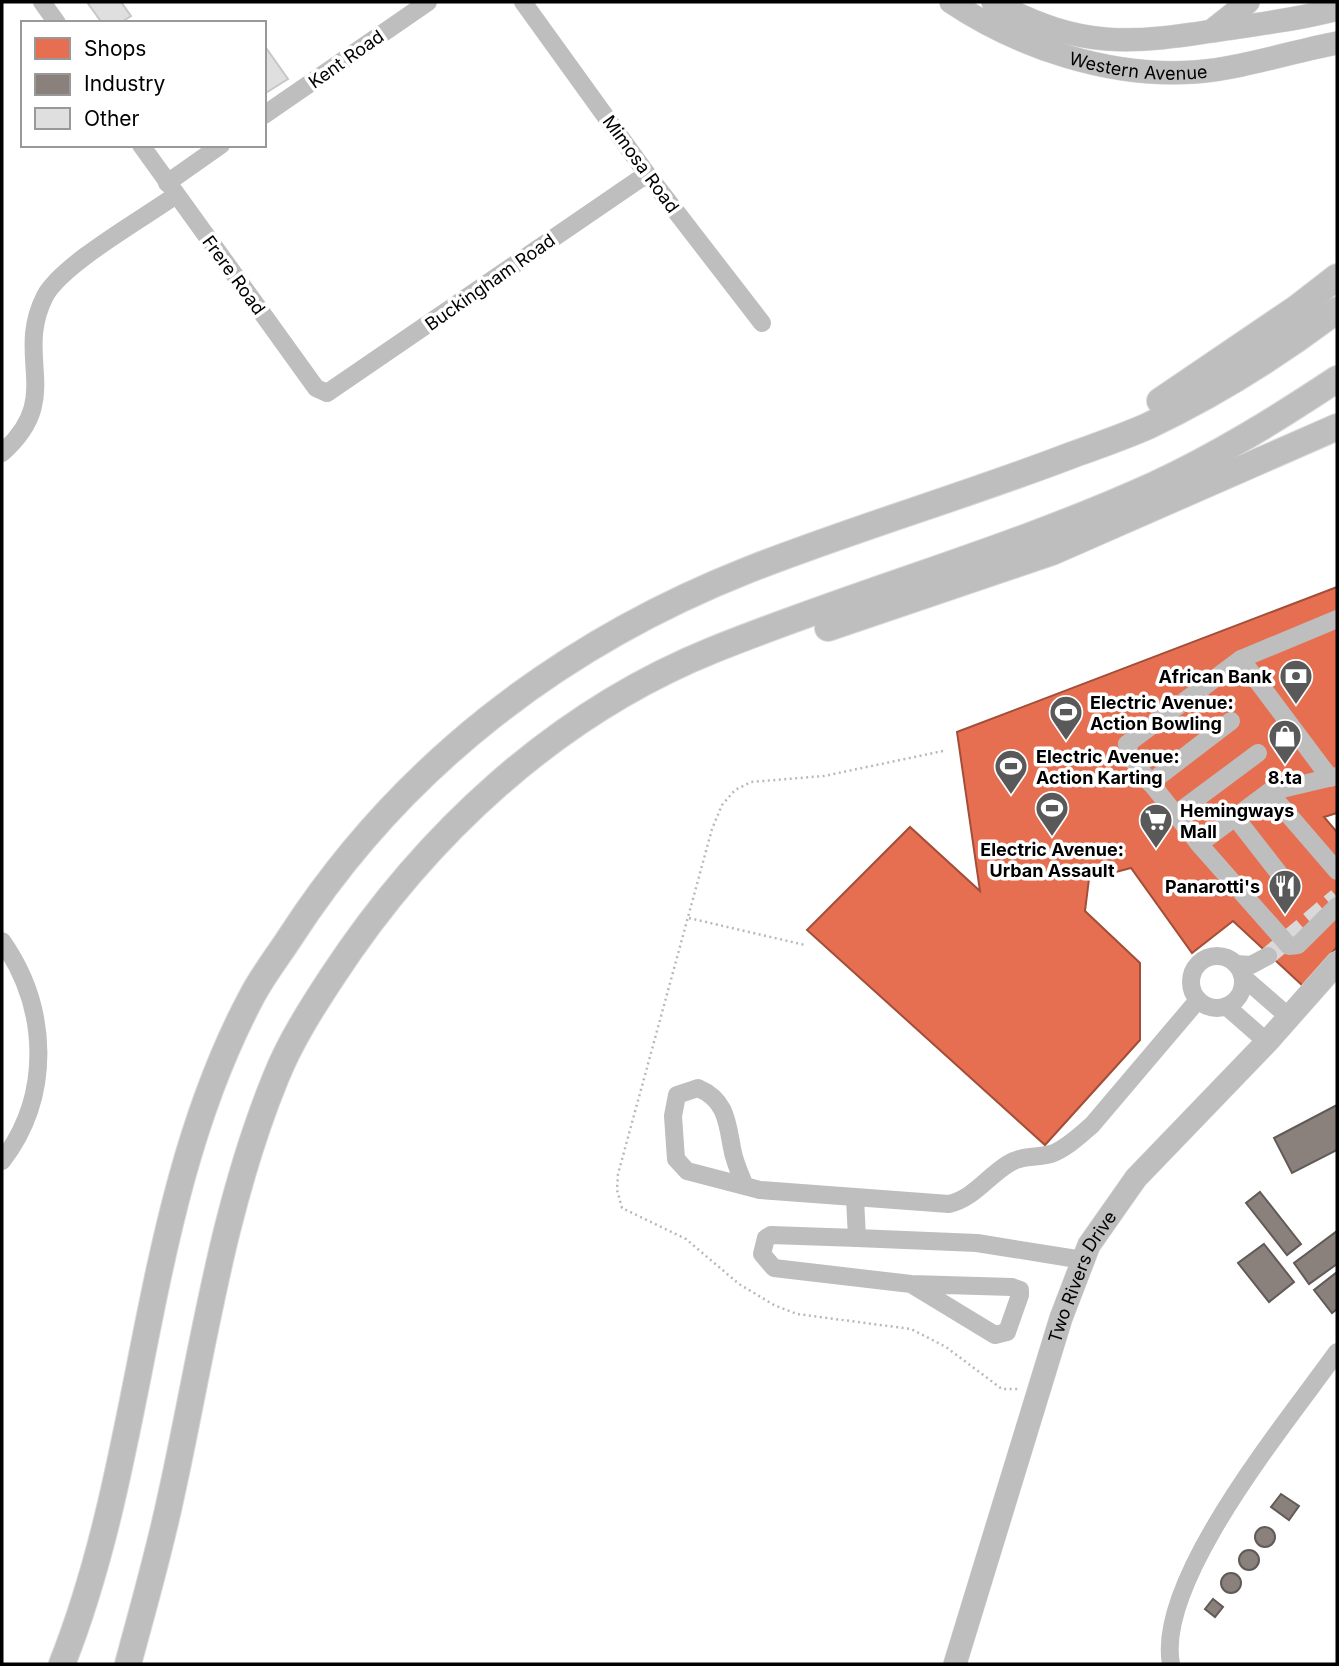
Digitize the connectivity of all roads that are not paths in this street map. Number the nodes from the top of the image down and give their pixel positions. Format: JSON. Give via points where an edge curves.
{"nodes":[{"id":1,"x":42,"y":2,"type":"edge"},
{"id":2,"x":428,"y":2,"type":"edge"},
{"id":3,"x":523,"y":2,"type":"edge"},
{"id":4,"x":951,"y":2,"type":"edge"},
{"id":5,"x":993,"y":2,"type":"edge"},
{"id":6,"x":1248,"y":2,"type":"edge"},
{"id":7,"x":1337,"y":9,"type":"edge"},
{"id":8,"x":1300,"y":10,"type":"edge"},
{"id":9,"x":56,"y":21,"type":"edge"},
{"id":10,"x":1212,"y":31,"type":"junction"},
{"id":11,"x":1337,"y":43,"type":"edge"},
{"id":12,"x":1310,"y":48,"type":"junction"},
{"id":13,"x":266,"y":115,"type":"edge"},
{"id":14,"x":142,"y":147,"type":"edge"},
{"id":15,"x":219,"y":147,"type":"edge"},
{"id":16,"x":647,"y":174,"type":"junction"},
{"id":17,"x":171,"y":189,"type":"junction"},
{"id":18,"x":1337,"y":276,"type":"edge"},
{"id":19,"x":1337,"y":310,"type":"edge"},
{"id":20,"x":762,"y":323,"type":"dead end"},
{"id":21,"x":1337,"y":379,"type":"edge"},
{"id":22,"x":334,"y":391,"type":"joint"},
{"id":23,"x":1337,"y":427,"type":"edge"},
{"id":24,"x":2,"y":453,"type":"edge"},
{"id":25,"x":1017,"y":477,"type":"junction"},
{"id":26,"x":1334,"y":626,"type":"edge"},
{"id":27,"x":1241,"y":659,"type":"junction"},
{"id":28,"x":584,"y":717,"type":"junction"},
{"id":29,"x":1231,"y":721,"type":"dead end"},
{"id":30,"x":1258,"y":753,"type":"dead end"},
{"id":31,"x":1334,"y":777,"type":"edge"},
{"id":32,"x":1150,"y":783,"type":"junction"},
{"id":33,"x":1269,"y":792,"type":"junction"},
{"id":34,"x":1176,"y":814,"type":"junction"},
{"id":35,"x":1235,"y":817,"type":"junction"},
{"id":36,"x":1199,"y":844,"type":"junction"},
{"id":37,"x":1337,"y":871,"type":"edge"},
{"id":38,"x":1292,"y":890,"type":"dead end"},
{"id":39,"x":1337,"y":906,"type":"edge"},
{"id":40,"x":2,"y":941,"type":"edge"},
{"id":41,"x":1268,"y":956,"type":"tunnel mouth"},
{"id":42,"x":1337,"y":963,"type":"edge"},
{"id":43,"x":1239,"y":970,"type":"junction"},
{"id":44,"x":1198,"y":1000,"type":"junction"},
{"id":45,"x":1226,"y":1006,"type":"junction"},
{"id":46,"x":1289,"y":1017,"type":"junction"},
{"id":47,"x":1267,"y":1042,"type":"junction"},
{"id":48,"x":2,"y":1161,"type":"edge"},
{"id":49,"x":746,"y":1186,"type":"junction"},
{"id":50,"x":855,"y":1198,"type":"junction"},
{"id":51,"x":857,"y":1238,"type":"junction"},
{"id":52,"x":1083,"y":1260,"type":"junction"},
{"id":53,"x":911,"y":1284,"type":"junction"},
{"id":54,"x":1337,"y":1353,"type":"edge"},
{"id":55,"x":62,"y":1664,"type":"edge"},
{"id":56,"x":128,"y":1664,"type":"edge"},
{"id":57,"x":955,"y":1664,"type":"edge"},
{"id":58,"x":1171,"y":1664,"type":"edge"}],
"edges":[{"from":1,"to":9,"type":"street"},
{"from":2,"to":13,"type":"street","name":"Kent Road"},
{"from":3,"to":16,"type":"street","name":"Mimosa Road"},
{"from":4,"to":12,"type":"main road","name":"Western Avenue","via":[[990,27],[1071,57],[1152,72],[1206,70]]},
{"from":5,"to":10,"type":"main road","name":"Western Avenue","via":[[1037,23],[1090,38],[1136,42]]},
{"from":6,"to":10,"type":"main road"},
{"from":7,"to":8,"type":"main road","name":"Western Avenue"},
{"from":8,"to":10,"type":"main road","name":"Western Avenue"},
{"from":8,"to":12,"type":"main road"},
{"from":11,"to":12,"type":"main road","name":"Western Avenue"},
{"from":14,"to":17,"type":"street","name":"Frere Road"},
{"from":15,"to":17,"type":"street"},
{"from":16,"to":20,"type":"street","name":"Mimosa Road"},
{"from":16,"to":22,"type":"street","name":"Buckingham Road"},
{"from":17,"to":22,"type":"street","name":"Frere Road","via":[[316,388],[327,394]]},
{"from":17,"to":24,"type":"street","via":[[67,271],[46,294],[32,345],[36,400],[20,436]]},
{"from":18,"to":25,"type":"highway","via":[[1252,340],[1135,417]]},
{"from":19,"to":25,"type":"highway","via":[[1237,377],[1147,426]]},
{"from":21,"to":28,"type":"highway","via":[[1216,454],[1152,485],[1039,533],[710,651]]},
{"from":23,"to":28,"type":"highway","via":[[1052,552]]},
{"from":25,"to":55,"type":"highway","via":[[748,570],[642,618],[568,659],[485,720],[397,800],[319,892],[252,995],[196,1128],[163,1248],[101,1544]]},
{"from":26,"to":27,"type":"street"},
{"from":27,"to":31,"type":"street"},
{"from":27,"to":32,"type":"street","via":[[1127,744],[1128,753]]},
{"from":28,"to":56,"type":"highway","via":[[445,833],[390,897],[304,1020],[277,1073],[229,1217],[170,1500]]},
{"from":29,"to":32,"type":"street"},
{"from":30,"to":34,"type":"street"},
{"from":31,"to":33,"type":"street"},
{"from":32,"to":34,"type":"street"},
{"from":33,"to":35,"type":"street"},
{"from":33,"to":37,"type":"street"},
{"from":34,"to":36,"type":"street"},
{"from":35,"to":36,"type":"street"},
{"from":35,"to":38,"type":"street"},
{"from":36,"to":39,"type":"street","via":[[1289,946],[1298,945]]},
{"from":40,"to":48,"type":"street","via":[[27,988],[40,1052],[25,1121]]},
{"from":41,"to":43,"type":"street"},
{"from":42,"to":46,"type":"main road","name":"Two Rivers Drive"},
{"from":43,"to":44,"type":"street","via":[[1216,956],[1202,961],[1191,979]]},
{"from":43,"to":45,"type":"street","via":[[1238,998]]},
{"from":43,"to":46,"type":"street"},
{"from":44,"to":45,"type":"street","via":[[1211,1007]]},
{"from":44,"to":50,"type":"street","via":[[1092,1125],[1057,1151],[1010,1162],[973,1193],[949,1204]]},
{"from":45,"to":47,"type":"street"},
{"from":46,"to":47,"type":"main road","name":"Two Rivers Drive"},
{"from":47,"to":52,"type":"main road","name":"Two Rivers Drive","via":[[1136,1178],[1099,1227]]},
{"from":49,"to":49,"type":"street","via":[[693,1174],[681,1166],[676,1158],[673,1116],[677,1095],[698,1088],[725,1111],[732,1149]]},
{"from":49,"to":50,"type":"street"},
{"from":50,"to":51,"type":"street"},
{"from":51,"to":52,"type":"street","via":[[977,1243]]},
{"from":51,"to":53,"type":"street","via":[[771,1235],[765,1238],[762,1254],[774,1268]]},
{"from":52,"to":57,"type":"main road","name":"Two Rivers Drive"},
{"from":53,"to":53,"type":"street","via":[[1012,1287],[1020,1290],[1020,1295],[1011,1326],[995,1335]]},
{"from":54,"to":58,"type":"street","via":[[1196,1558],[1170,1638]]}]}
